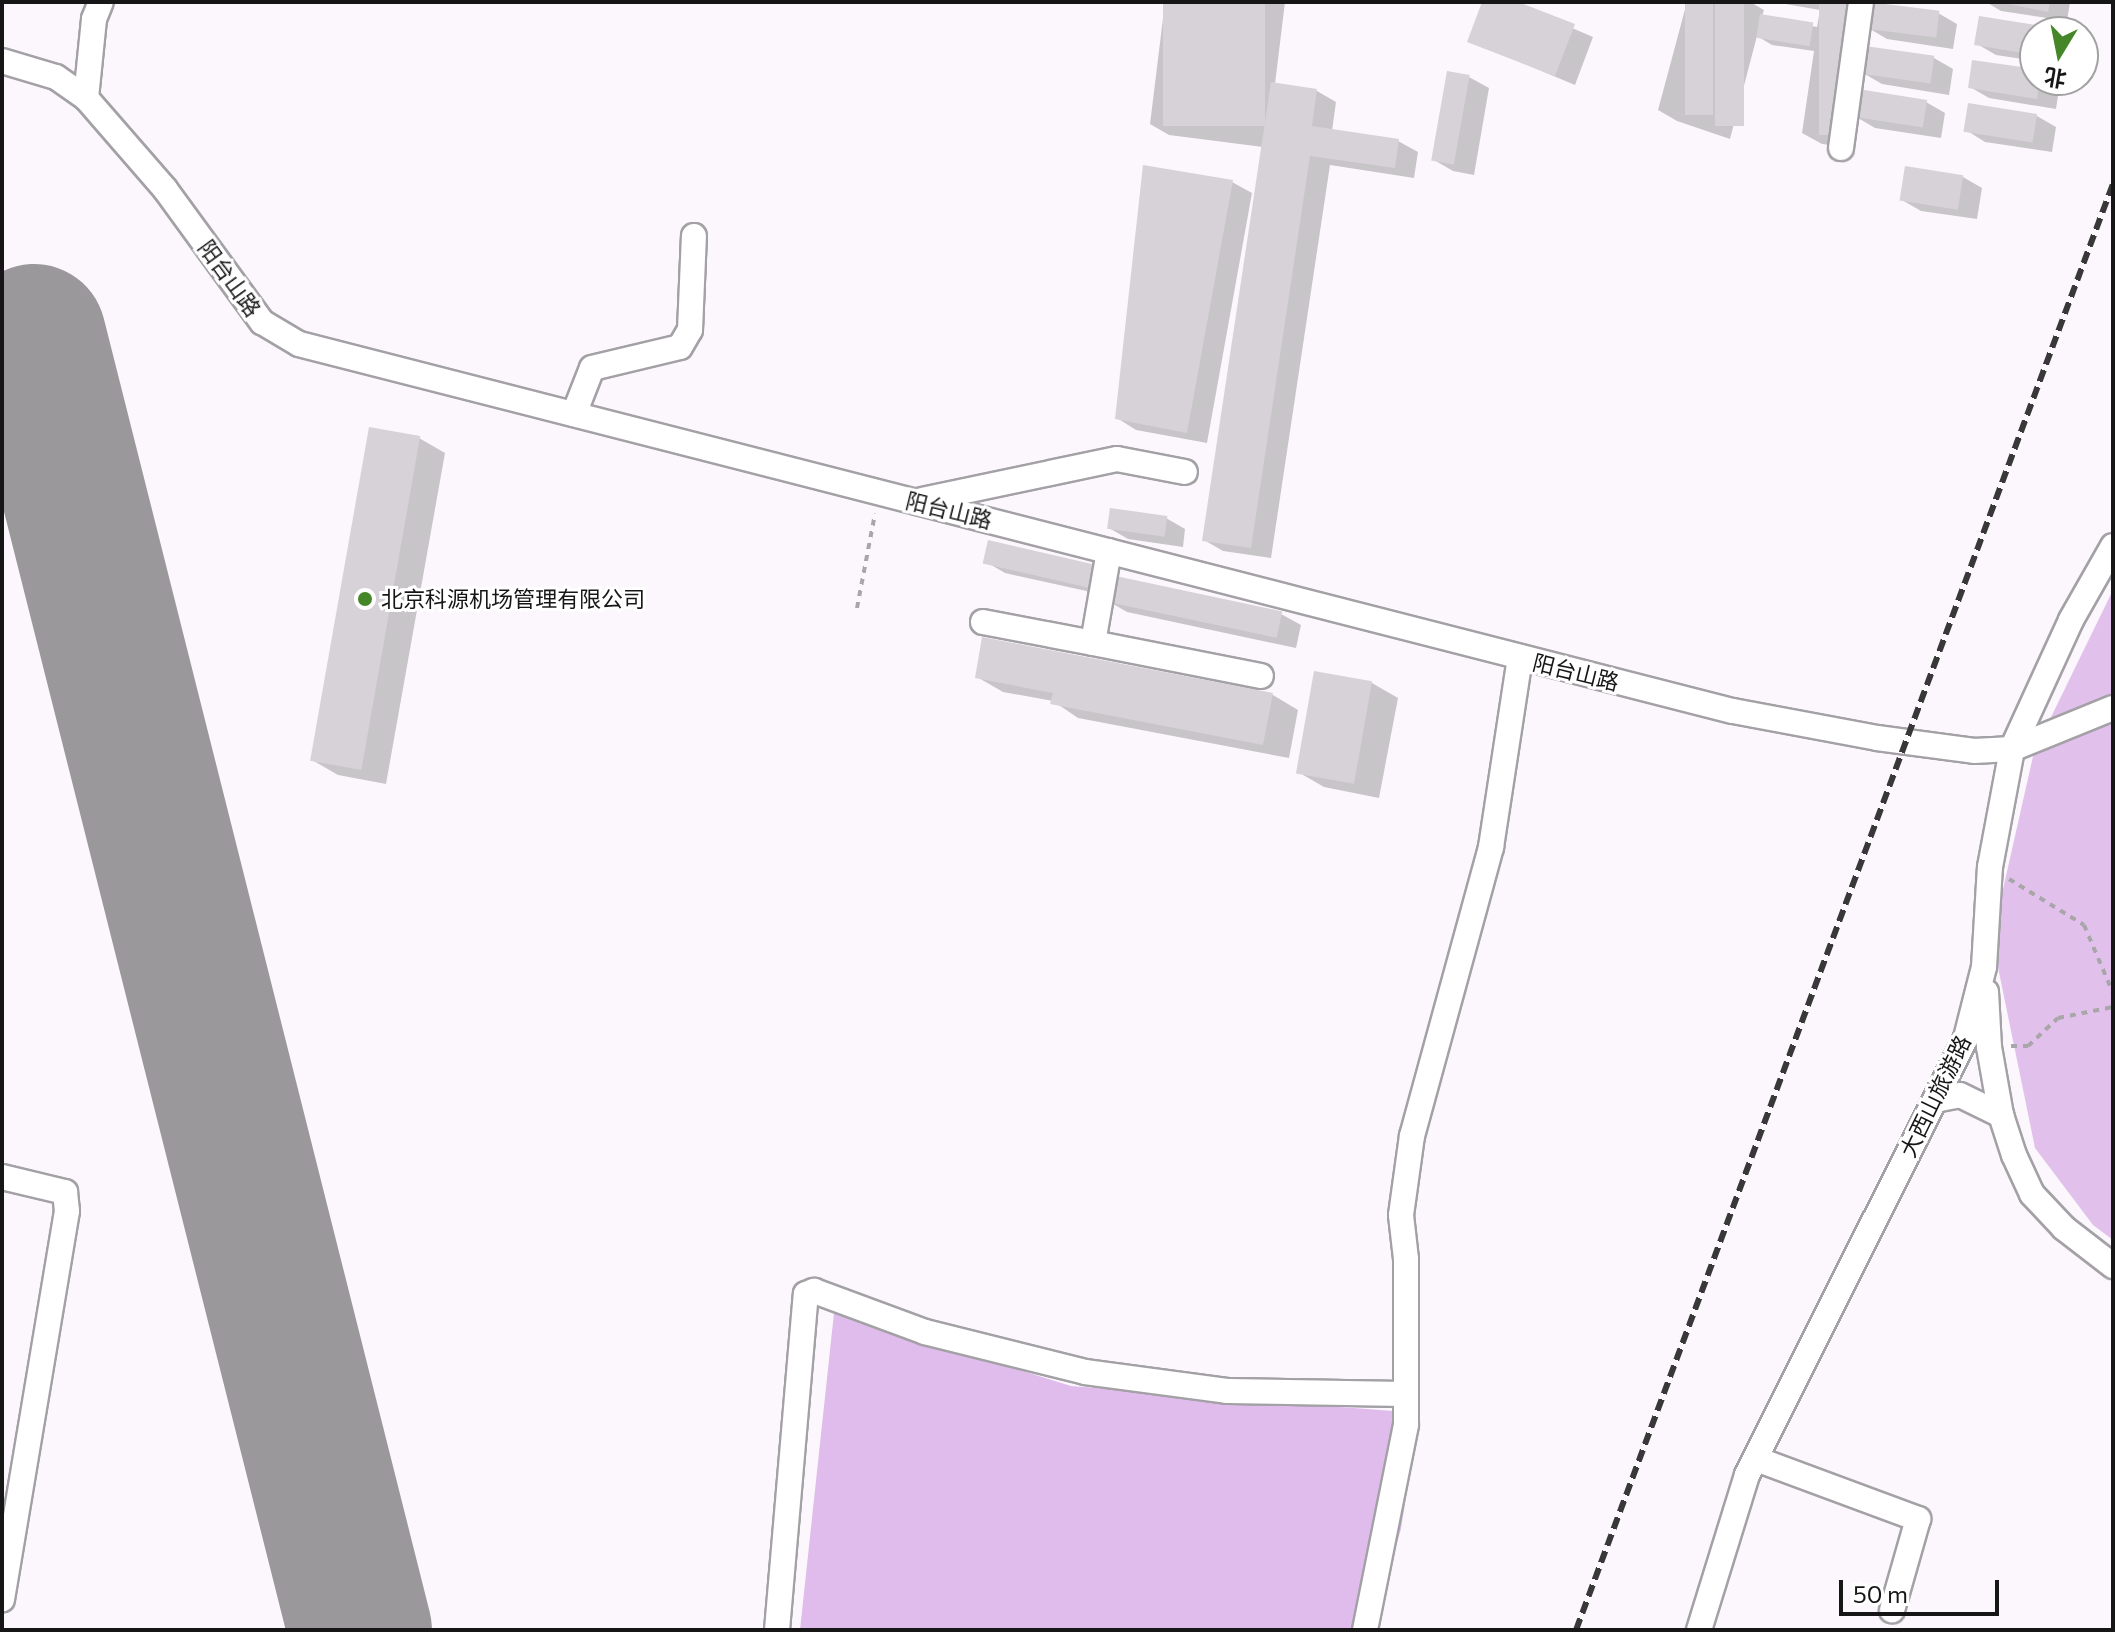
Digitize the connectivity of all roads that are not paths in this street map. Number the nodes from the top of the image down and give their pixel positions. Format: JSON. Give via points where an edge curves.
{"nodes":[{"id":1,"x":101,"y":2,"type":"edge"},
{"id":2,"x":1861,"y":2,"type":"edge"},
{"id":3,"x":2,"y":61,"type":"edge"},
{"id":4,"x":86,"y":98,"type":"junction"},
{"id":5,"x":1841,"y":148,"type":"dead end"},
{"id":6,"x":694,"y":236,"type":"dead end"},
{"id":7,"x":574,"y":414,"type":"junction"},
{"id":8,"x":1185,"y":472,"type":"dead end"},
{"id":9,"x":916,"y":501,"type":"junction"},
{"id":10,"x":2113,"y":546,"type":"edge"},
{"id":11,"x":1109,"y":551,"type":"junction"},
{"id":12,"x":983,"y":622,"type":"dead end"},
{"id":13,"x":1093,"y":643,"type":"junction"},
{"id":14,"x":1520,"y":657,"type":"junction"},
{"id":15,"x":1261,"y":676,"type":"dead end"},
{"id":16,"x":2113,"y":708,"type":"edge"},
{"id":17,"x":2012,"y":749,"type":"junction"},
{"id":18,"x":1984,"y":967,"type":"junction"},
{"id":19,"x":1935,"y":1100,"type":"junction"},
{"id":20,"x":2001,"y":1115,"type":"junction"},
{"id":21,"x":2,"y":1177,"type":"edge"},
{"id":22,"x":2113,"y":1266,"type":"edge"},
{"id":23,"x":1406,"y":1394,"type":"junction"},
{"id":24,"x":1756,"y":1459,"type":"junction"},
{"id":25,"x":2,"y":1600,"type":"edge"},
{"id":26,"x":1892,"y":1610,"type":"dead end"},
{"id":27,"x":777,"y":1630,"type":"edge"},
{"id":28,"x":1365,"y":1630,"type":"edge"},
{"id":29,"x":1699,"y":1630,"type":"edge"}],
"edges":[{"from":1,"to":4,"type":"street","via":[[94,19]]},
{"from":2,"to":5,"type":"street"},
{"from":3,"to":4,"type":"street","name":"阳台山路","via":[[56,77]]},
{"from":4,"to":7,"type":"street","name":"阳台山路","via":[[165,189],[262,322],[299,344]]},
{"from":6,"to":7,"type":"street","via":[[690,330],[680,347],[592,368]]},
{"from":7,"to":9,"type":"street","name":"阳台山路"},
{"from":8,"to":9,"type":"street","via":[[1117,459]]},
{"from":9,"to":11,"type":"street","name":"阳台山路"},
{"from":10,"to":17,"type":"street","name":"大西山旅游路","via":[[2071,620]]},
{"from":11,"to":13,"type":"street"},
{"from":11,"to":14,"type":"street","name":"阳台山路"},
{"from":12,"to":13,"type":"street"},
{"from":13,"to":15,"type":"street"},
{"from":14,"to":17,"type":"street","name":"阳台山路","via":[[1777,720],[1974,751]]},
{"from":14,"to":23,"type":"street","via":[[1491,847],[1412,1136],[1401,1215]]},
{"from":16,"to":17,"type":"street","name":"阳台山路"},
{"from":17,"to":18,"type":"street","name":"大西山旅游路","via":[[1990,867]]},
{"from":18,"to":19,"type":"street","name":"大西山旅游路","via":[[1966,1038]]},
{"from":18,"to":20,"type":"street","via":[[1989,1047]]},
{"from":19,"to":20,"type":"street","via":[[1960,1095]]},
{"from":19,"to":24,"type":"street","name":"大西山旅游路"},
{"from":20,"to":22,"type":"street","via":[[2032,1194],[2064,1228]]},
{"from":21,"to":25,"type":"street","via":[[65,1192],[67,1211]]},
{"from":23,"to":27,"type":"street","via":[[1227,1391],[1085,1372],[925,1332],[814,1291],[806,1294]]},
{"from":23,"to":28,"type":"street","via":[[1406,1424]]},
{"from":24,"to":26,"type":"street","via":[[1918,1519]]},
{"from":24,"to":29,"type":"street","name":"大西山旅游路"}]}
